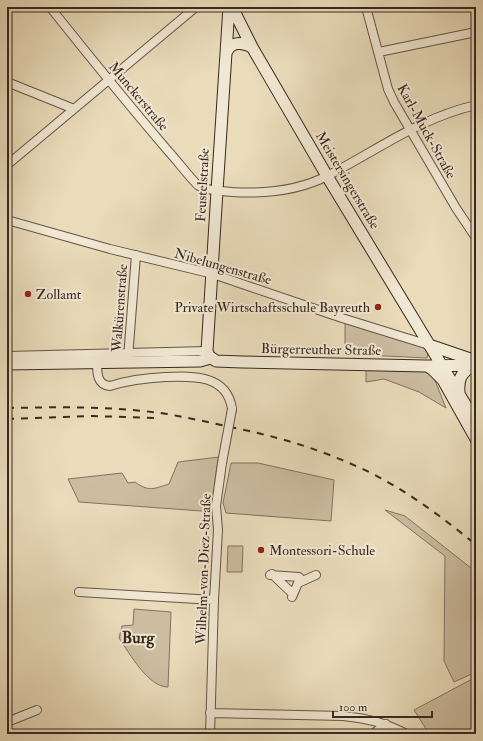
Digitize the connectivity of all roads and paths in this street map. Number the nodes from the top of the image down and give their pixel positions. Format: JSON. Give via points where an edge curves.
{"nodes":[{"id":1,"x":50,"y":7,"type":"edge"},
{"id":2,"x":196,"y":7,"type":"edge"},
{"id":3,"x":231,"y":7,"type":"edge"},
{"id":4,"x":366,"y":7,"type":"edge"},
{"id":5,"x":476,"y":32,"type":"edge"},
{"id":6,"x":252,"y":46,"type":"junction"},
{"id":7,"x":379,"y":52,"type":"junction"},
{"id":8,"x":226,"y":53,"type":"junction"},
{"id":9,"x":109,"y":80,"type":"junction"},
{"id":10,"x":7,"y":82,"type":"edge"},
{"id":11,"x":476,"y":105,"type":"edge"},
{"id":12,"x":74,"y":109,"type":"junction"},
{"id":13,"x":410,"y":129,"type":"junction"},
{"id":14,"x":7,"y":165,"type":"edge"},
{"id":15,"x":327,"y":176,"type":"junction"},
{"id":16,"x":216,"y":191,"type":"junction"},
{"id":17,"x":7,"y":220,"type":"edge"},
{"id":18,"x":476,"y":238,"type":"edge"},
{"id":19,"x":136,"y":256,"type":"junction"},
{"id":20,"x":213,"y":274,"type":"junction"},
{"id":21,"x":429,"y":345,"type":"junction"},
{"id":22,"x":7,"y":356,"type":"edge"},
{"id":23,"x":461,"y":356,"type":"junction"},
{"id":24,"x":211,"y":357,"type":"junction"},
{"id":25,"x":128,"y":358,"type":"junction"},
{"id":26,"x":97,"y":362,"type":"junction"},
{"id":27,"x":7,"y":364,"type":"edge"},
{"id":28,"x":475,"y":364,"type":"edge"},
{"id":29,"x":426,"y":366,"type":"junction"},
{"id":30,"x":443,"y":366,"type":"junction"},
{"id":31,"x":455,"y":366,"type":"junction"},
{"id":32,"x":459,"y":392,"type":"junction"},
{"id":33,"x":476,"y":422,"type":"edge"},
{"id":34,"x":476,"y":438,"type":"edge"},
{"id":35,"x":316,"y":575,"type":"dead end"},
{"id":36,"x":302,"y":581,"type":"junction"},
{"id":37,"x":79,"y":592,"type":"dead end"},
{"id":38,"x":214,"y":600,"type":"junction"},
{"id":39,"x":37,"y":710,"type":"dead end"},
{"id":40,"x":210,"y":713,"type":"junction"},
{"id":41,"x":7,"y":722,"type":"edge"},
{"id":42,"x":386,"y":724,"type":"junction"},
{"id":43,"x":210,"y":734,"type":"edge"},
{"id":44,"x":373,"y":734,"type":"edge"},
{"id":45,"x":407,"y":734,"type":"edge"}],
"edges":[{"from":1,"to":9,"type":"street","name":"Munckerstraße"},
{"from":2,"to":9,"type":"street"},
{"from":3,"to":6,"type":"main road","name":"Meistersingerstraße"},
{"from":3,"to":8,"type":"main road","name":"Feustelstraße"},
{"from":4,"to":7,"type":"street","name":"Karl-Muck-Straße"},
{"from":5,"to":7,"type":"street"},
{"from":6,"to":8,"type":"main road","via":[[238,43],[230,47]]},
{"from":6,"to":15,"type":"main road","name":"Meistersingerstraße"},
{"from":7,"to":13,"type":"street","name":"Karl-Muck-Straße","via":[[388,89]]},
{"from":8,"to":16,"type":"main road","name":"Feustelstraße"},
{"from":9,"to":12,"type":"street"},
{"from":9,"to":16,"type":"street","name":"Munckerstraße","via":[[198,186]]},
{"from":10,"to":12,"type":"street"},
{"from":11,"to":13,"type":"street","name":"Munckerstraße","via":[[437,116]]},
{"from":12,"to":14,"type":"street"},
{"from":13,"to":15,"type":"street","name":"Munckerstraße"},
{"from":13,"to":18,"type":"street","name":"Karl-Muck-Straße"},
{"from":15,"to":16,"type":"street","name":"Munckerstraße","via":[[279,191]]},
{"from":15,"to":21,"type":"main road","name":"Meistersingerstraße"},
{"from":16,"to":20,"type":"main road","name":"Feustelstraße"},
{"from":17,"to":19,"type":"street","name":"Nibelungenstraße"},
{"from":19,"to":20,"type":"street","name":"Nibelungenstraße"},
{"from":19,"to":25,"type":"street","name":"Walkürenstraße"},
{"from":20,"to":21,"type":"street","name":"Nibelungenstraße"},
{"from":20,"to":24,"type":"main road","name":"Feustelstraße"},
{"from":21,"to":23,"type":"main road"},
{"from":21,"to":30,"type":"main road","name":"Meistersingerstraße"},
{"from":22,"to":25,"type":"street","name":"Bürgerreuther Straße"},
{"from":23,"to":28,"type":"main road"},
{"from":23,"to":31,"type":"main road"},
{"from":24,"to":25,"type":"main road","name":"Bürgerreuther Straße","via":[[200,361]]},
{"from":24,"to":29,"type":"main road","name":"Bürgerreuther Straße"},
{"from":25,"to":26,"type":"main road","name":"Bürgerreuther Straße"},
{"from":26,"to":27,"type":"main road","name":"Bürgerreuther Straße"},
{"from":26,"to":38,"type":"street","name":"Wilhelm-von-Diez-Straße","bridge":true,"via":[[98,376],[101,383],[106,386],[137,379],[190,376],[214,382],[229,398],[232,409],[216,506],[218,530]]},
{"from":28,"to":31,"type":"main road","name":"Bürgerreuther Straße"},
{"from":28,"to":32,"type":"main road","via":[[461,374]]},
{"from":29,"to":30,"type":"main road","name":"Bürgerreuther Straße"},
{"from":29,"to":34,"type":"main road","via":[[443,380]]},
{"from":30,"to":31,"type":"main road","name":"Bürgerreuther Straße"},
{"from":30,"to":32,"type":"main road","name":"Meistersingerstraße"},
{"from":32,"to":33,"type":"main road","name":"Meistersingerstraße"},
{"from":35,"to":36,"type":"street"},
{"from":36,"to":36,"type":"street","via":[[299,577],[272,574],[292,595],[298,583]]},
{"from":37,"to":38,"type":"street"},
{"from":38,"to":40,"type":"street","name":"Wilhelm-von-Diez-Straße"},
{"from":39,"to":41,"type":"street"},
{"from":40,"to":42,"type":"street","via":[[343,716]]},
{"from":40,"to":43,"type":"street","name":"Wilhelm-von-Diez-Straße"},
{"from":42,"to":44,"type":"street"},
{"from":42,"to":45,"type":"street"}]}
